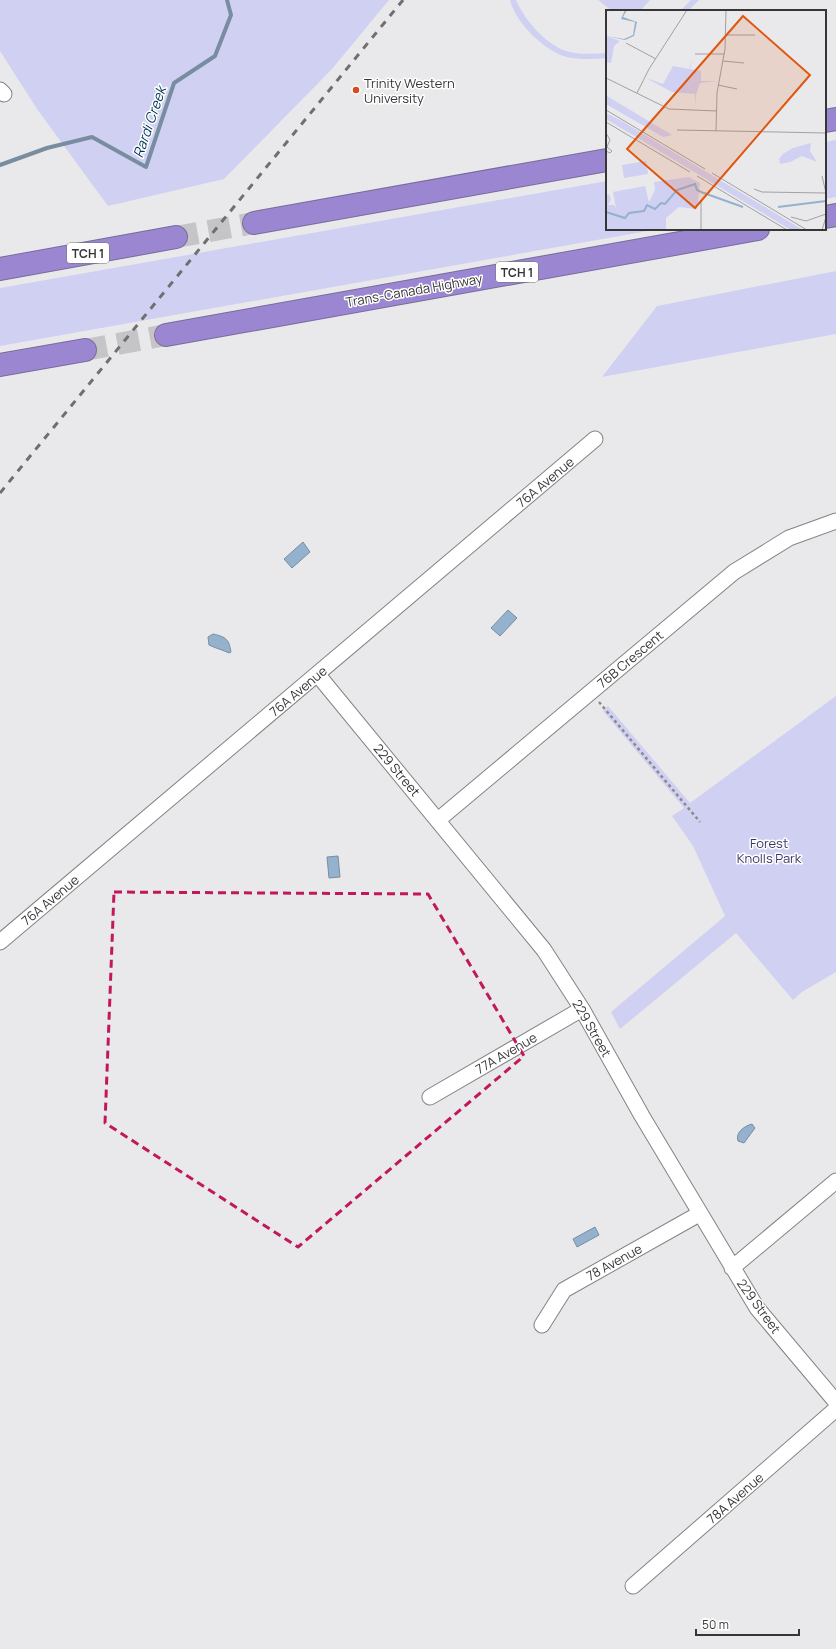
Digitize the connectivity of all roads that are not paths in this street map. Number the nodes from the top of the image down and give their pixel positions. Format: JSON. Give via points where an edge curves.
{"nodes":[{"id":1,"x":836,"y":119,"type":"edge"},
{"id":2,"x":826,"y":121,"type":"edge"},
{"id":3,"x":606,"y":160,"type":"edge"},
{"id":4,"x":836,"y":215,"type":"edge"},
{"id":5,"x":826,"y":217,"type":"edge"},
{"id":6,"x":254,"y":223,"type":"tunnel mouth"},
{"id":7,"x":752,"y":230,"type":"edge"},
{"id":8,"x":176,"y":237,"type":"tunnel mouth"},
{"id":9,"x":0,"y":269,"type":"edge"},
{"id":10,"x":166,"y":335,"type":"tunnel mouth"},
{"id":11,"x":84,"y":350,"type":"tunnel mouth"},
{"id":12,"x":0,"y":365,"type":"edge"},
{"id":13,"x":595,"y":439,"type":"dead end"},
{"id":14,"x":836,"y":521,"type":"edge"},
{"id":15,"x":318,"y":675,"type":"junction"},
{"id":16,"x":438,"y":820,"type":"junction"},
{"id":17,"x":0,"y":942,"type":"edge"},
{"id":18,"x":582,"y":1009,"type":"junction"},
{"id":19,"x":430,"y":1097,"type":"dead end"},
{"id":20,"x":836,"y":1181,"type":"edge"},
{"id":21,"x":699,"y":1214,"type":"junction"},
{"id":22,"x":732,"y":1268,"type":"junction"},
{"id":23,"x":542,"y":1325,"type":"dead end"},
{"id":24,"x":836,"y":1402,"type":"edge"},
{"id":25,"x":836,"y":1409,"type":"edge"},
{"id":26,"x":633,"y":1586,"type":"dead end"}],
"edges":[{"from":1,"to":2,"type":"highway"},
{"from":3,"to":6,"type":"highway"},
{"from":4,"to":5,"type":"highway"},
{"from":7,"to":10,"type":"highway","name":"Trans-Canada Highway","number":"TCH 1"},
{"from":8,"to":9,"type":"highway","number":"TCH 1"},
{"from":11,"to":12,"type":"highway"},
{"from":13,"to":15,"type":"street","name":"76A Avenue"},
{"from":14,"to":16,"type":"street","name":"76B Crescent","via":[[789,538],[734,572]]},
{"from":15,"to":16,"type":"street","name":"229 Street"},
{"from":15,"to":17,"type":"street","name":"76A Avenue"},
{"from":16,"to":18,"type":"street","name":"229 Street","via":[[544,950]]},
{"from":18,"to":19,"type":"street","name":"77A Avenue"},
{"from":18,"to":21,"type":"street","name":"229 Street"},
{"from":20,"to":22,"type":"street"},
{"from":21,"to":22,"type":"street","name":"229 Street"},
{"from":21,"to":23,"type":"street","name":"78 Avenue","via":[[564,1290]]},
{"from":22,"to":24,"type":"street","name":"229 Street","via":[[757,1308]]},
{"from":25,"to":26,"type":"street","name":"78A Avenue"}]}
